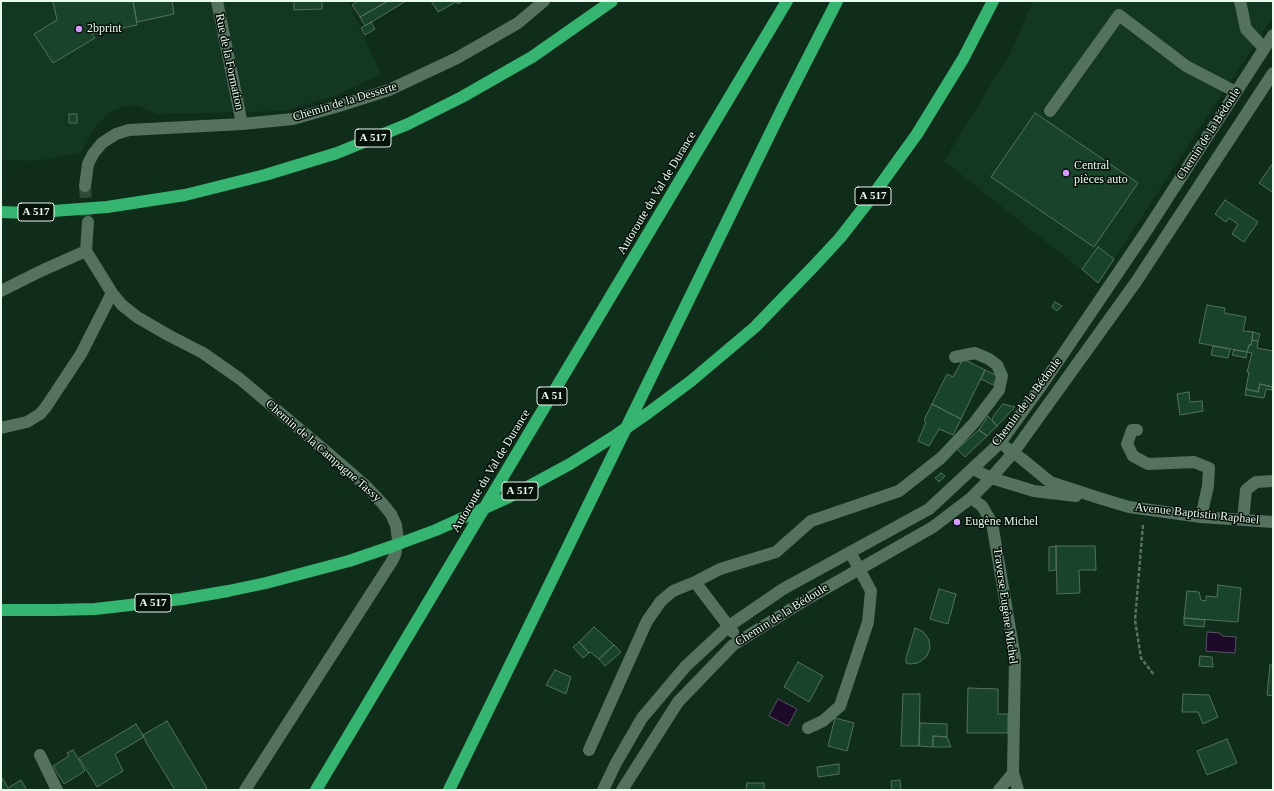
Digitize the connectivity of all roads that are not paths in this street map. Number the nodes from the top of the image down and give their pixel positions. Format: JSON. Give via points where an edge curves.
{"nodes":[{"id":1,"x":217,"y":1,"type":"edge"},
{"id":2,"x":544,"y":1,"type":"edge"},
{"id":3,"x":612,"y":1,"type":"edge"},
{"id":4,"x":787,"y":1,"type":"edge"},
{"id":5,"x":837,"y":1,"type":"edge"},
{"id":6,"x":993,"y":1,"type":"edge"},
{"id":7,"x":1240,"y":1,"type":"edge"},
{"id":8,"x":1273,"y":35,"type":"edge"},
{"id":9,"x":1264,"y":48,"type":"junction"},
{"id":10,"x":1273,"y":73,"type":"edge"},
{"id":11,"x":1236,"y":92,"type":"junction"},
{"id":12,"x":1050,"y":111,"type":"dead end"},
{"id":13,"x":242,"y":124,"type":"junction"},
{"id":14,"x":85,"y":186,"type":"tunnel mouth"},
{"id":15,"x":1,"y":212,"type":"edge"},
{"id":16,"x":88,"y":222,"type":"tunnel mouth"},
{"id":17,"x":86,"y":251,"type":"junction"},
{"id":18,"x":1,"y":291,"type":"edge"},
{"id":19,"x":112,"y":293,"type":"junction"},
{"id":20,"x":956,"y":357,"type":"dead end"},
{"id":21,"x":1,"y":428,"type":"edge"},
{"id":22,"x":1137,"y":430,"type":"dead end"},
{"id":23,"x":1000,"y":443,"type":"junction"},
{"id":24,"x":1013,"y":453,"type":"junction"},
{"id":25,"x":972,"y":469,"type":"junction"},
{"id":26,"x":991,"y":478,"type":"junction"},
{"id":27,"x":1273,"y":481,"type":"edge"},
{"id":28,"x":971,"y":498,"type":"junction"},
{"id":29,"x":1099,"y":498,"type":"junction"},
{"id":30,"x":1201,"y":517,"type":"junction"},
{"id":31,"x":1243,"y":520,"type":"junction"},
{"id":32,"x":1273,"y":522,"type":"edge"},
{"id":33,"x":850,"y":552,"type":"junction"},
{"id":34,"x":860,"y":569,"type":"junction"},
{"id":35,"x":695,"y":582,"type":"junction"},
{"id":36,"x":1,"y":610,"type":"edge"},
{"id":37,"x":729,"y":626,"type":"junction"},
{"id":38,"x":740,"y":640,"type":"junction"},
{"id":39,"x":808,"y":728,"type":"dead end"},
{"id":40,"x":589,"y":750,"type":"dead end"},
{"id":41,"x":40,"y":755,"type":"dead end"},
{"id":42,"x":1013,"y":773,"type":"junction"},
{"id":43,"x":57,"y":790,"type":"edge"},
{"id":44,"x":245,"y":790,"type":"edge"},
{"id":45,"x":316,"y":790,"type":"edge"},
{"id":46,"x":448,"y":790,"type":"edge"},
{"id":47,"x":603,"y":790,"type":"edge"},
{"id":48,"x":622,"y":790,"type":"edge"},
{"id":49,"x":999,"y":790,"type":"edge"},
{"id":50,"x":1018,"y":790,"type":"edge"}],
"edges":[{"from":1,"to":13,"type":"street","name":"Rue de la Formation"},
{"from":2,"to":13,"type":"street","name":"Chemin de la Desserte","via":[[518,23],[485,42],[389,90],[292,119]]},
{"from":3,"to":15,"type":"highway","number":"A 517","via":[[532,57],[462,97],[408,124],[344,150],[265,175],[192,193],[107,207],[26,213]]},
{"from":4,"to":45,"type":"highway","name":"Autoroute du Val de Durance","number":"A 51"},
{"from":5,"to":46,"type":"highway"},
{"from":6,"to":36,"type":"highway","number":"A 517","via":[[963,59],[921,128],[840,238],[781,301],[715,361],[665,401],[570,464],[509,497],[393,546],[266,584],[95,609]]},
{"from":7,"to":9,"type":"street","via":[[1246,29]]},
{"from":8,"to":9,"type":"street","name":"Chemin de la Bédoule"},
{"from":9,"to":11,"type":"street","name":"Chemin de la Bédoule"},
{"from":10,"to":24,"type":"street","name":"Chemin de la Bédoule","via":[[1136,282]]},
{"from":11,"to":12,"type":"street","via":[[1186,66],[1118,15]]},
{"from":11,"to":23,"type":"street","name":"Chemin de la Bédoule","via":[[1143,237]]},
{"from":13,"to":14,"type":"street","name":"Chemin de la Desserte","via":[[129,130],[116,134],[102,143],[93,154],[88,164]]},
{"from":16,"to":17,"type":"street"},
{"from":17,"to":18,"type":"street"},
{"from":17,"to":19,"type":"street","name":"Chemin de la Campagne Tassy"},
{"from":19,"to":21,"type":"street","via":[[81,354],[46,407],[27,422]]},
{"from":19,"to":44,"type":"street","name":"Chemin de la Campagne Tassy","via":[[137,317],[203,353],[240,379],[366,486],[391,514],[396,525],[398,540],[392,562]]},
{"from":20,"to":35,"type":"street","via":[[975,353],[997,365],[1002,376],[999,390],[974,423],[941,458],[899,491],[812,521],[776,552],[720,569]]},
{"from":22,"to":30,"type":"street","via":[[1132,430],[1127,444],[1133,456],[1148,464],[1194,462],[1209,468]]},
{"from":23,"to":24,"type":"street","name":"Avenue Baptistin Raphael"},
{"from":23,"to":25,"type":"street","name":"Chemin de la Bédoule"},
{"from":24,"to":26,"type":"street","name":"Chemin de la Bédoule"},
{"from":24,"to":29,"type":"street","name":"Avenue Baptistin Raphael","via":[[1050,482]]},
{"from":25,"to":26,"type":"street","name":"Avenue Baptistin Raphael"},
{"from":25,"to":33,"type":"street","name":"Chemin de la Bédoule","via":[[929,509]]},
{"from":26,"to":28,"type":"street","name":"Chemin de la Bédoule"},
{"from":26,"to":29,"type":"street","name":"Avenue Baptistin Raphael","via":[[1034,491]]},
{"from":27,"to":31,"type":"street","via":[[1256,482],[1246,490]]},
{"from":28,"to":34,"type":"street","name":"Chemin de la Bédoule","via":[[933,528]]},
{"from":28,"to":42,"type":"street","name":"Traverse Eugène Michel","via":[[982,506],[992,523],[1015,658]]},
{"from":29,"to":30,"type":"street","name":"Avenue Baptistin Raphael","via":[[1144,509]]},
{"from":30,"to":31,"type":"street","name":"Avenue Baptistin Raphael"},
{"from":31,"to":32,"type":"street","name":"Avenue Baptistin Raphael"},
{"from":33,"to":34,"type":"street"},
{"from":33,"to":37,"type":"street","name":"Chemin de la Bédoule","via":[[783,589]]},
{"from":34,"to":38,"type":"street","name":"Chemin de la Bédoule"},
{"from":34,"to":39,"type":"street","via":[[871,591],[866,629],[840,706],[824,721]]},
{"from":35,"to":37,"type":"street"},
{"from":35,"to":40,"type":"street","via":[[673,591],[661,601],[647,621]]},
{"from":37,"to":38,"type":"street"},
{"from":37,"to":47,"type":"street","name":"Chemin de la Bédoule","via":[[686,666],[642,718]]},
{"from":38,"to":48,"type":"street","name":"Chemin de la Bédoule","via":[[678,702]]},
{"from":41,"to":43,"type":"street"},
{"from":42,"to":49,"type":"street"},
{"from":42,"to":50,"type":"street","name":"Traverse Eugène Michel"}]}
